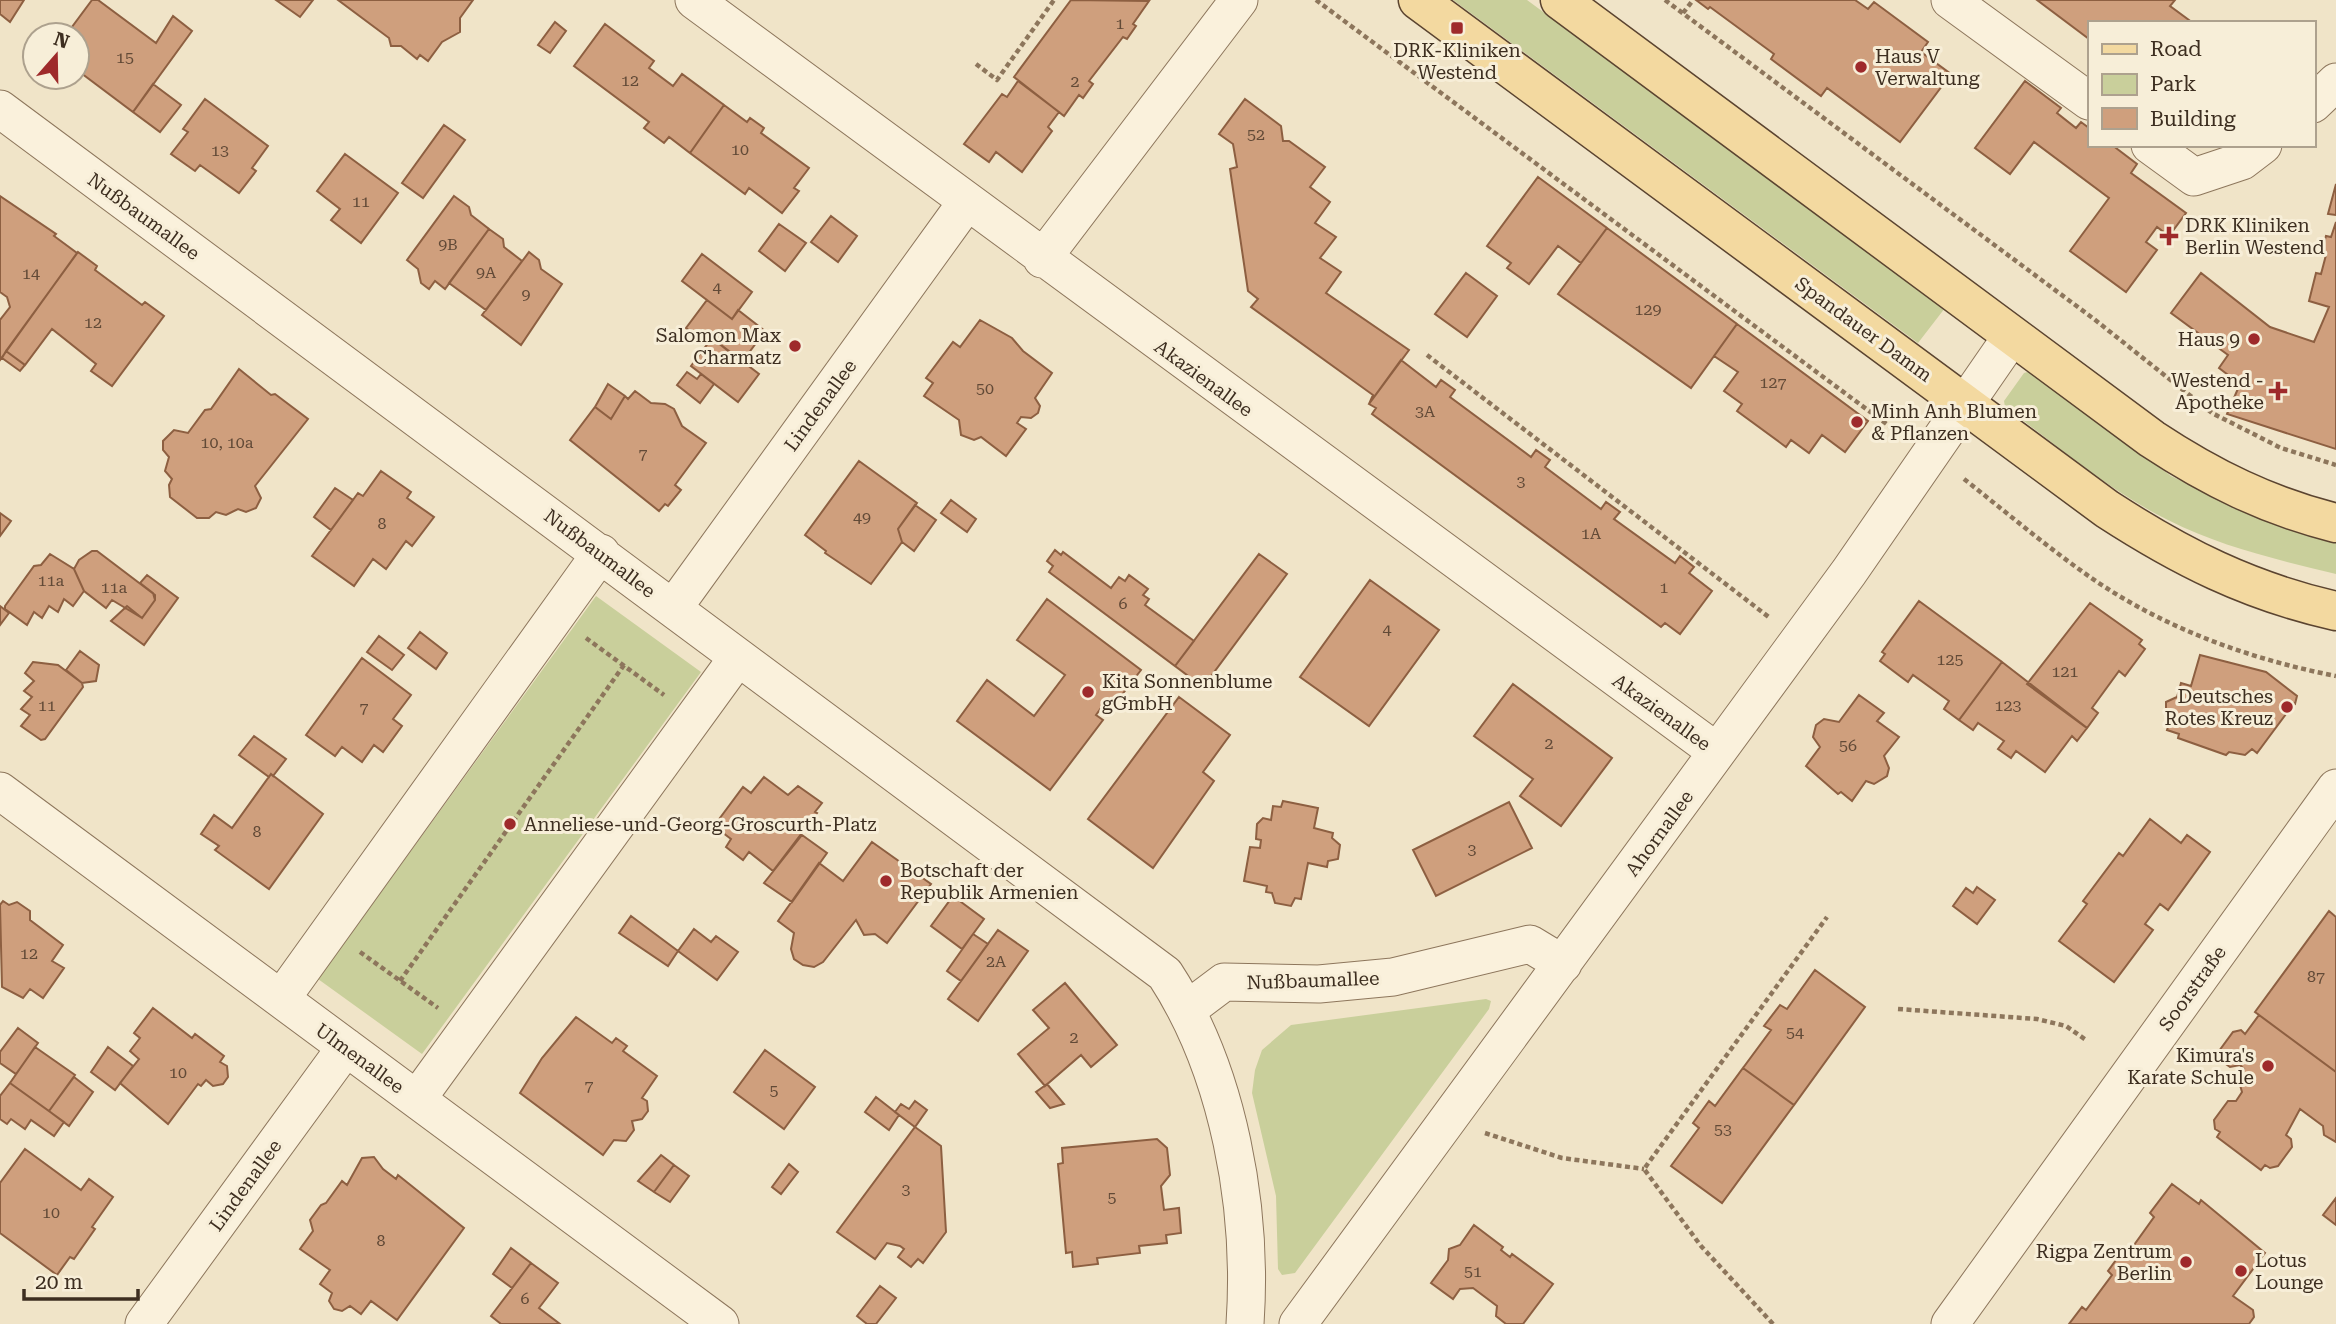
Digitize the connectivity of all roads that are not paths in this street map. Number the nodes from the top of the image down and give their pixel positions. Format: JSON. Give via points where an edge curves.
{"nodes":[{"id":1,"x":694,"y":0,"type":"edge"},
{"id":2,"x":1240,"y":0,"type":"edge"},
{"id":3,"x":1418,"y":0,"type":"edge"},
{"id":4,"x":1560,"y":0,"type":"edge"},
{"id":5,"x":1950,"y":0,"type":"edge"},
{"id":6,"x":2336,"y":82,"type":"edge"},
{"id":7,"x":2088,"y":100,"type":"edge"},
{"id":8,"x":2315,"y":102,"type":"edge"},
{"id":9,"x":0,"y":109,"type":"edge"},
{"id":10,"x":2153,"y":147,"type":"edge"},
{"id":11,"x":2260,"y":147,"type":"edge"},
{"id":12,"x":966,"y":202,"type":"junction"},
{"id":13,"x":1042,"y":258,"type":"junction"},
{"id":14,"x":2012,"y":336,"type":"junction"},
{"id":15,"x":1966,"y":405,"type":"junction"},
{"id":16,"x":2336,"y":523,"type":"edge"},
{"id":17,"x":601,"y":553,"type":"junction"},
{"id":18,"x":674,"y":607,"type":"junction"},
{"id":19,"x":2336,"y":611,"type":"edge"},
{"id":20,"x":738,"y":657,"type":"junction"},
{"id":21,"x":1717,"y":752,"type":"junction"},
{"id":22,"x":2336,"y":788,"type":"edge"},
{"id":23,"x":0,"y":792,"type":"edge"},
{"id":24,"x":1563,"y":964,"type":"junction"},
{"id":25,"x":281,"y":999,"type":"junction"},
{"id":26,"x":1188,"y":1009,"type":"junction"},
{"id":27,"x":346,"y":1046,"type":"junction"},
{"id":28,"x":416,"y":1099,"type":"junction"},
{"id":29,"x":144,"y":1324,"type":"edge"},
{"id":30,"x":720,"y":1324,"type":"edge"},
{"id":31,"x":1245,"y":1324,"type":"edge"},
{"id":32,"x":1298,"y":1324,"type":"edge"},
{"id":33,"x":1950,"y":1324,"type":"edge"}],
"edges":[{"from":1,"to":12,"type":"street","name":"Akazienallee"},
{"from":2,"to":13,"type":"street"},
{"from":3,"to":15,"type":"main road","name":"Spandauer Damm"},
{"from":4,"to":14,"type":"main road"},
{"from":5,"to":7,"type":"street"},
{"from":6,"to":8,"type":"street"},
{"from":9,"to":17,"type":"street","name":"Nußbaumallee"},
{"from":10,"to":11,"type":"street","via":[[2194,177],[2242,161]]},
{"from":12,"to":13,"type":"street","name":"Akazienallee"},
{"from":12,"to":18,"type":"street","name":"Lindenallee"},
{"from":13,"to":21,"type":"street","name":"Akazienallee"},
{"from":14,"to":15,"type":"street","name":"Ahornallee"},
{"from":14,"to":16,"type":"main road","via":[[2195,467],[2279,507]]},
{"from":15,"to":19,"type":"main road","name":"Spandauer Damm","via":[[2161,544],[2213,572]]},
{"from":15,"to":21,"type":"street","name":"Ahornallee"},
{"from":17,"to":18,"type":"street","name":"Nußbaumallee"},
{"from":17,"to":25,"type":"street"},
{"from":18,"to":20,"type":"street","name":"Nußbaumallee"},
{"from":20,"to":26,"type":"street","name":"Nußbaumallee","via":[[1165,974]]},
{"from":20,"to":28,"type":"street"},
{"from":21,"to":24,"type":"street","name":"Ahornallee"},
{"from":22,"to":33,"type":"street","name":"Soorstraße"},
{"from":23,"to":25,"type":"street","name":"Ulmenallee"},
{"from":24,"to":26,"type":"street","name":"Nußbaumallee","via":[[1530,944],[1393,977],[1319,984],[1224,982]]},
{"from":24,"to":32,"type":"street","name":"Ahornallee"},
{"from":25,"to":27,"type":"street","name":"Ulmenallee"},
{"from":26,"to":31,"type":"street","name":"Nußbaumallee","via":[[1215,1077],[1236,1166],[1246,1237]]},
{"from":27,"to":28,"type":"street","name":"Ulmenallee"},
{"from":27,"to":29,"type":"street","name":"Lindenallee"},
{"from":28,"to":30,"type":"street","name":"Ulmenallee"}]}
